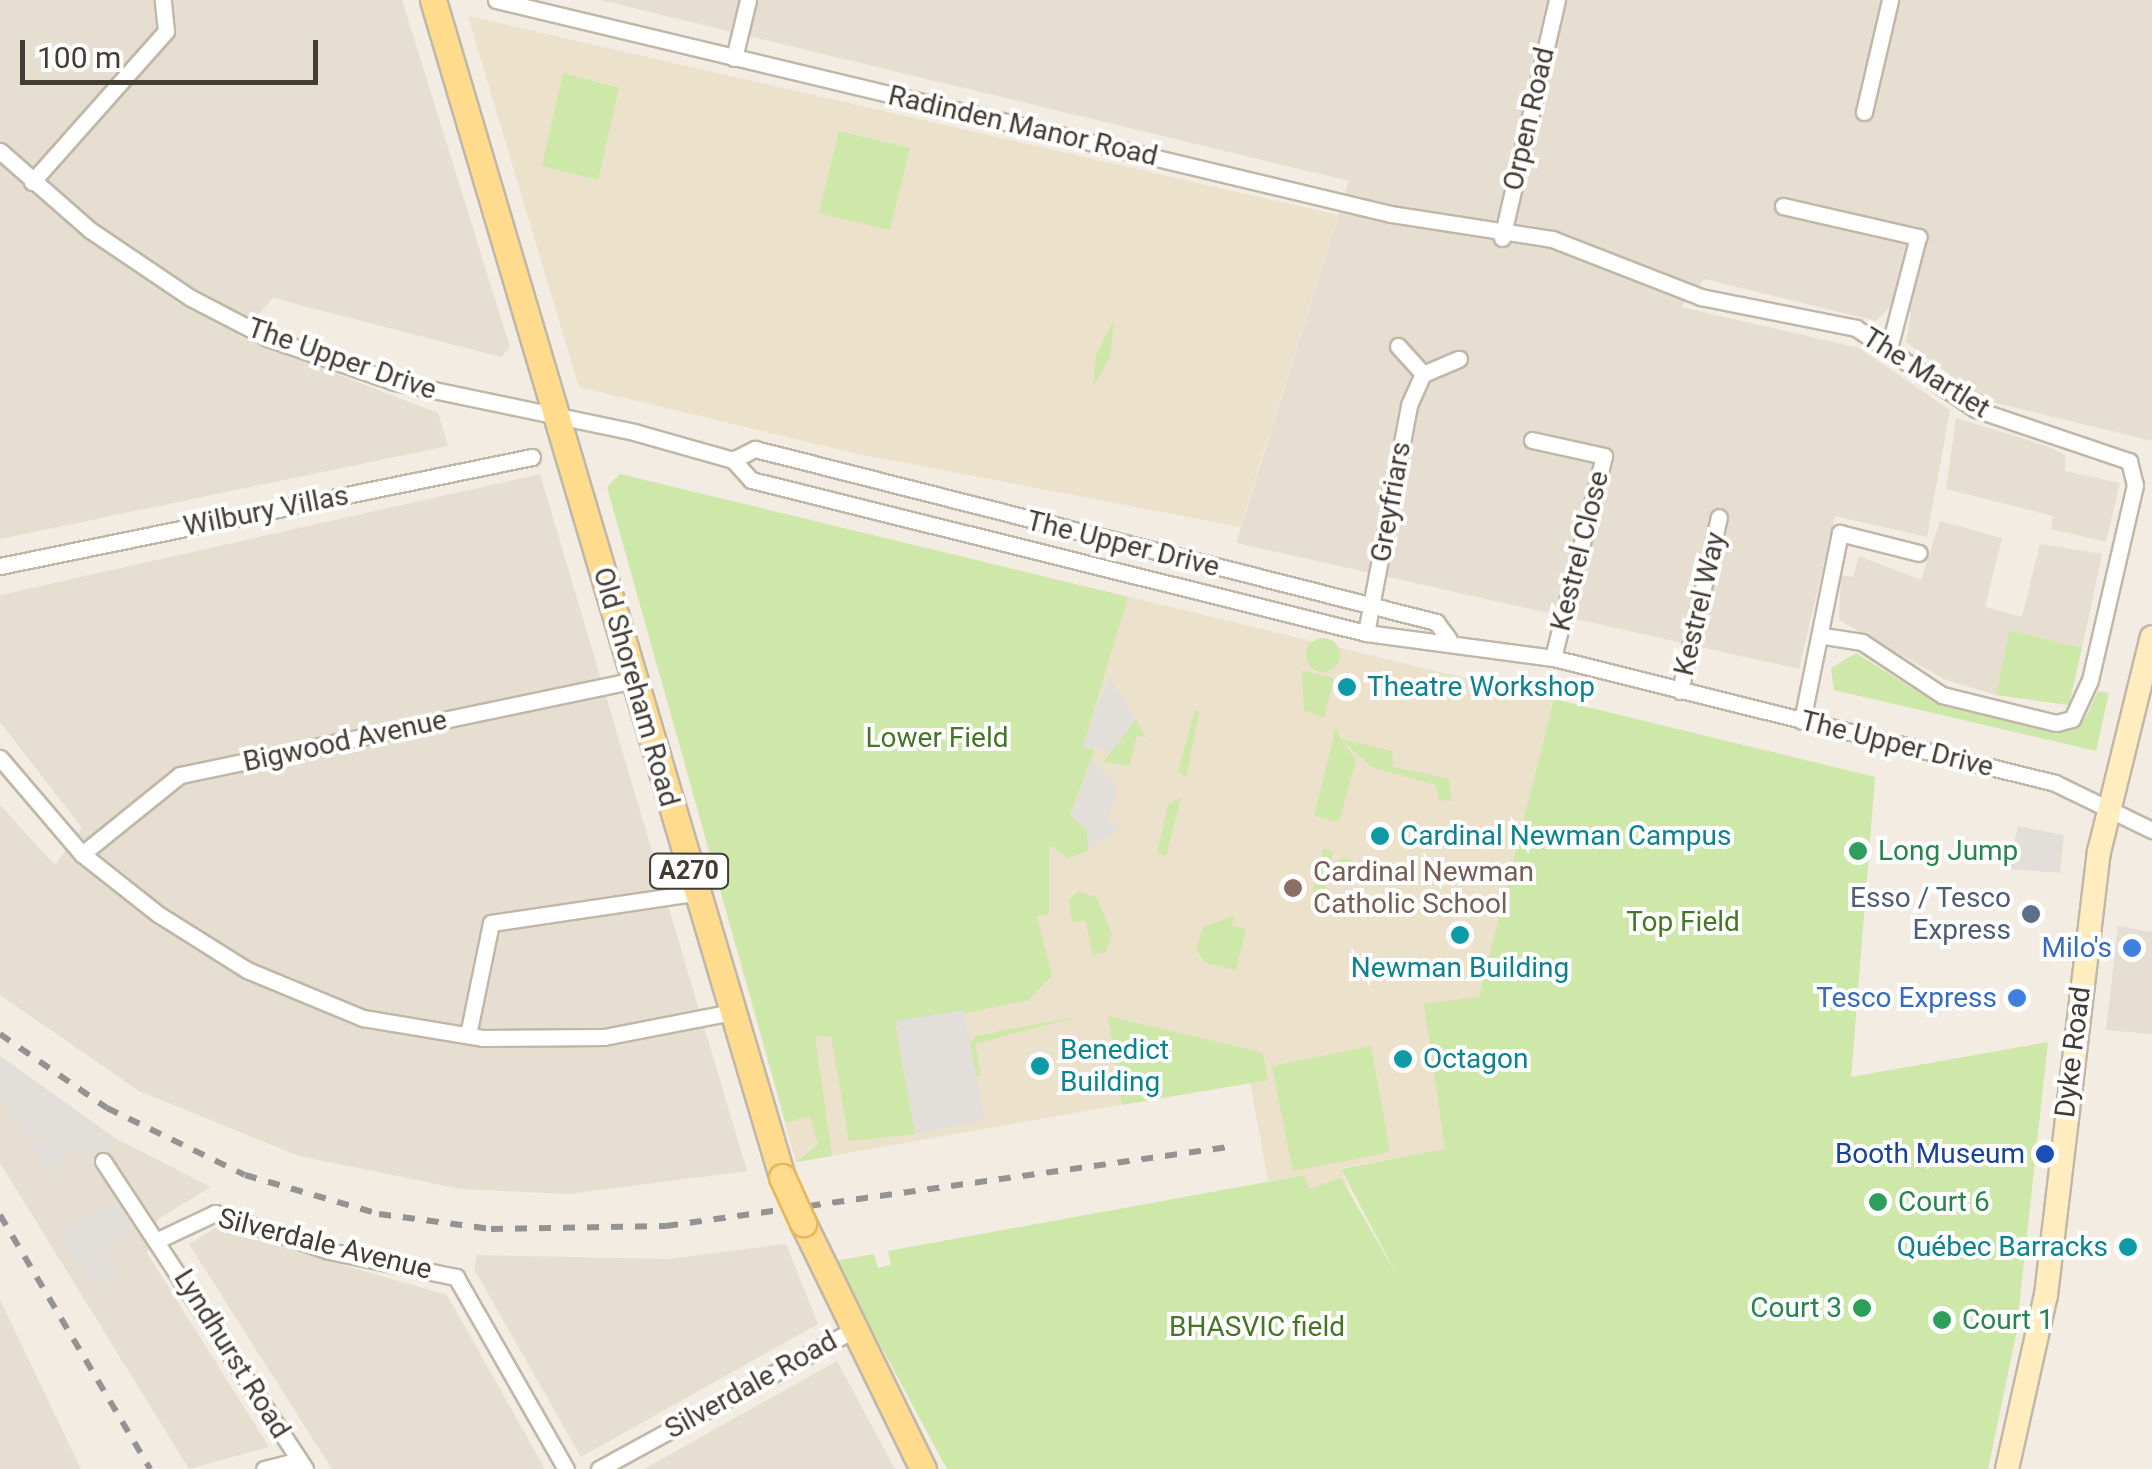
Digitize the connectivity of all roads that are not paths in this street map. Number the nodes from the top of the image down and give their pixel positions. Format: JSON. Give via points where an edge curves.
{"nodes":[{"id":1,"x":164,"y":0,"type":"edge"},
{"id":2,"x":433,"y":0,"type":"edge"},
{"id":3,"x":496,"y":0,"type":"edge"},
{"id":4,"x":748,"y":0,"type":"edge"},
{"id":5,"x":1557,"y":0,"type":"edge"},
{"id":6,"x":1890,"y":0,"type":"edge"},
{"id":7,"x":734,"y":58,"type":"junction"},
{"id":8,"x":1864,"y":112,"type":"dead end"},
{"id":9,"x":0,"y":151,"type":"edge"},
{"id":10,"x":32,"y":182,"type":"junction"},
{"id":11,"x":1784,"y":206,"type":"dead end"},
{"id":12,"x":1502,"y":238,"type":"junction"},
{"id":13,"x":1552,"y":240,"type":"joint"},
{"id":14,"x":1398,"y":346,"type":"dead end"},
{"id":15,"x":1889,"y":348,"type":"junction"},
{"id":16,"x":1459,"y":359,"type":"dead end"},
{"id":17,"x":1423,"y":374,"type":"junction"},
{"id":18,"x":559,"y":421,"type":"junction"},
{"id":19,"x":1532,"y":440,"type":"dead end"},
{"id":20,"x":532,"y":457,"type":"dead end"},
{"id":21,"x":733,"y":460,"type":"junction"},
{"id":22,"x":1720,"y":517,"type":"dead end"},
{"id":23,"x":1919,"y":553,"type":"dead end"},
{"id":24,"x":0,"y":566,"type":"edge"},
{"id":25,"x":1372,"y":606,"type":"junction"},
{"id":26,"x":1366,"y":633,"type":"junction"},
{"id":27,"x":1826,"y":636,"type":"junction"},
{"id":28,"x":2152,"y":637,"type":"edge"},
{"id":29,"x":1449,"y":639,"type":"junction"},
{"id":30,"x":1553,"y":658,"type":"junction"},
{"id":31,"x":634,"y":680,"type":"junction"},
{"id":32,"x":1680,"y":690,"type":"junction"},
{"id":33,"x":1802,"y":721,"type":"junction"},
{"id":34,"x":0,"y":758,"type":"edge"},
{"id":35,"x":2107,"y":810,"type":"junction"},
{"id":36,"x":2152,"y":830,"type":"edge"},
{"id":37,"x":82,"y":854,"type":"junction"},
{"id":38,"x":695,"y":892,"type":"junction"},
{"id":39,"x":728,"y":1013,"type":"junction"},
{"id":40,"x":468,"y":1035,"type":"junction"},
{"id":41,"x":103,"y":1161,"type":"dead end"},
{"id":42,"x":160,"y":1239,"type":"junction"},
{"id":43,"x":851,"y":1331,"type":"junction"},
{"id":44,"x":302,"y":1465,"type":"edge"},
{"id":45,"x":264,"y":1469,"type":"edge"},
{"id":46,"x":566,"y":1469,"type":"edge"},
{"id":47,"x":599,"y":1469,"type":"edge"},
{"id":48,"x":923,"y":1469,"type":"edge"},
{"id":49,"x":2007,"y":1469,"type":"edge"}],
"edges":[{"from":1,"to":10,"type":"street","via":[[166,31]]},
{"from":2,"to":18,"type":"main road","name":"Old Shoreham Road","number":"A270"},
{"from":3,"to":7,"type":"street","name":"Radinden Manor Road"},
{"from":4,"to":7,"type":"street"},
{"from":5,"to":12,"type":"street","name":"Orpen Road"},
{"from":6,"to":8,"type":"street"},
{"from":7,"to":12,"type":"street","name":"Radinden Manor Road"},
{"from":9,"to":10,"type":"street","name":"The Upper Drive"},
{"from":10,"to":18,"type":"street","name":"The Upper Drive","via":[[192,298],[268,338],[395,382]]},
{"from":11,"to":15,"type":"street","via":[[1918,237]]},
{"from":12,"to":13,"type":"street","name":"Radinden Manor Road"},
{"from":13,"to":15,"type":"street","name":"The Martlet","via":[[1630,262],[1681,290],[1856,328]]},
{"from":14,"to":17,"type":"street"},
{"from":15,"to":27,"type":"street","name":"The Martlet","via":[[1974,409],[2121,452],[2135,485],[2085,700],[2068,721],[1942,694],[1862,642]]},
{"from":16,"to":17,"type":"street"},
{"from":17,"to":25,"type":"street","name":"Greyfriars","via":[[1408,405]]},
{"from":18,"to":21,"type":"street","name":"The Upper Drive"},
{"from":18,"to":31,"type":"main road","name":"Old Shoreham Road","number":"A270"},
{"from":19,"to":30,"type":"street","name":"Kestrel Close","via":[[1604,456]]},
{"from":20,"to":24,"type":"street","name":"Wilbury Villas"},
{"from":21,"to":25,"type":"street","name":"The Upper Drive","via":[[754,449]]},
{"from":21,"to":26,"type":"street","name":"The Upper Drive","via":[[750,480]]},
{"from":22,"to":32,"type":"street","name":"Kestrel Way"},
{"from":23,"to":27,"type":"street","via":[[1840,533]]},
{"from":25,"to":26,"type":"street","name":"Greyfriars"},
{"from":25,"to":29,"type":"street","name":"The Upper Drive","via":[[1436,622]]},
{"from":26,"to":29,"type":"street","name":"The Upper Drive","via":[[1432,648]]},
{"from":27,"to":33,"type":"street"},
{"from":28,"to":35,"type":"street","name":"Dyke Road"},
{"from":29,"to":30,"type":"street","name":"The Upper Drive"},
{"from":30,"to":32,"type":"street","name":"The Upper Drive"},
{"from":31,"to":37,"type":"street","name":"Bigwood Avenue","via":[[180,775]]},
{"from":31,"to":38,"type":"main road","name":"Old Shoreham Road","number":"A270"},
{"from":32,"to":33,"type":"street","name":"The Upper Drive"},
{"from":33,"to":35,"type":"street","name":"The Upper Drive","via":[[2055,783]]},
{"from":34,"to":37,"type":"street"},
{"from":35,"to":36,"type":"street","name":"The Upper Drive"},
{"from":35,"to":49,"type":"street","name":"Dyke Road","via":[[2046,1295]]},
{"from":37,"to":40,"type":"street","via":[[247,970],[364,1018]]},
{"from":38,"to":39,"type":"main road","name":"Old Shoreham Road","number":"A270"},
{"from":38,"to":40,"type":"street","via":[[492,923]]},
{"from":39,"to":40,"type":"street","via":[[604,1038]]},
{"from":39,"to":43,"type":"main road","name":"Old Shoreham Road","number":"A270","bridge":true,"via":[[782,1177]]},
{"from":41,"to":42,"type":"street","name":"Lyndhurst Road"},
{"from":42,"to":44,"type":"street","name":"Lyndhurst Road"},
{"from":42,"to":46,"type":"street","name":"Silverdale Avenue","via":[[215,1214],[329,1251],[456,1277]]},
{"from":43,"to":47,"type":"street","name":"Silverdale Road"},
{"from":43,"to":48,"type":"main road","name":"Old Shoreham Road","number":"A270"},
{"from":44,"to":45,"type":"street"}]}
